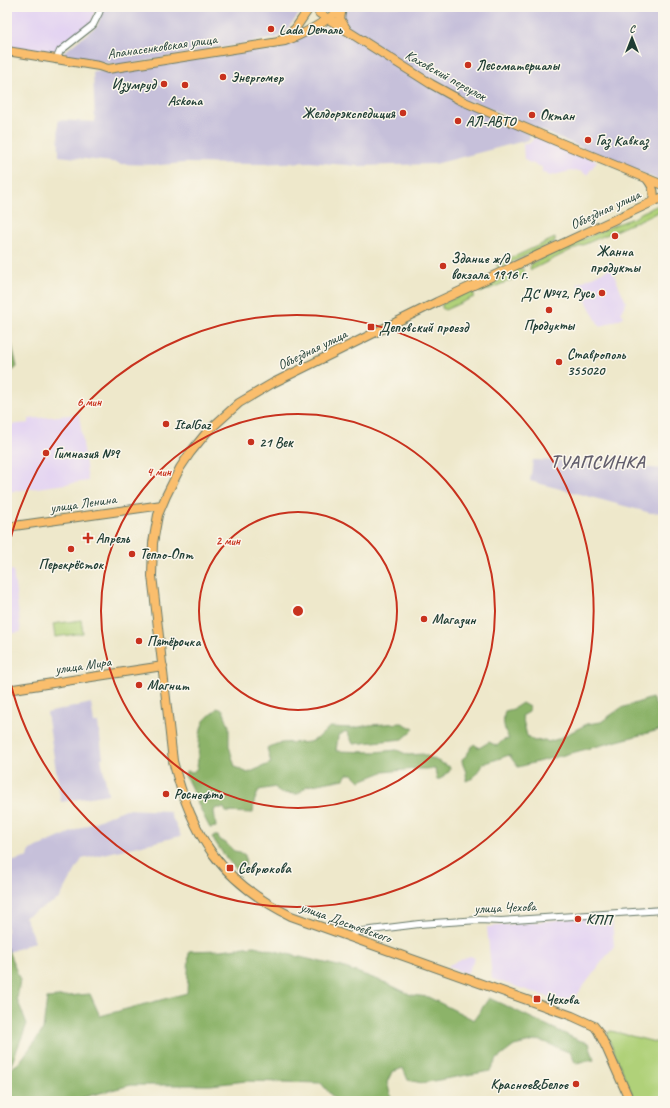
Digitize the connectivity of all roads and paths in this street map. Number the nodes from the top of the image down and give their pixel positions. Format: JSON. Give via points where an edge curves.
{"nodes":[{"id":1,"x":101,"y":7,"type":"edge"},
{"id":2,"x":310,"y":7,"type":"edge"},
{"id":3,"x":341,"y":7,"type":"edge"},
{"id":4,"x":318,"y":10,"type":"edge"},
{"id":5,"x":329,"y":17,"type":"junction"},
{"id":6,"x":315,"y":26,"type":"junction"},
{"id":7,"x":338,"y":26,"type":"junction"},
{"id":8,"x":348,"y":32,"type":"junction"},
{"id":9,"x":274,"y":42,"type":"junction"},
{"id":10,"x":7,"y":51,"type":"edge"},
{"id":11,"x":56,"y":60,"type":"junction"},
{"id":12,"x":646,"y":179,"type":"junction"},
{"id":13,"x":663,"y":185,"type":"edge"},
{"id":14,"x":663,"y":197,"type":"edge"},
{"id":15,"x":652,"y":202,"type":"junction"},
{"id":16,"x":162,"y":505,"type":"junction"},
{"id":17,"x":7,"y":527,"type":"edge"},
{"id":18,"x":163,"y":666,"type":"junction"},
{"id":19,"x":7,"y":690,"type":"edge"},
{"id":20,"x":663,"y":910,"type":"edge"},
{"id":21,"x":350,"y":937,"type":"junction"},
{"id":22,"x":630,"y":1101,"type":"edge"}],
"edges":[{"from":1,"to":11,"type":"street","via":[[93,25],[60,52]]},
{"from":2,"to":9,"type":"main road","via":[[294,29]]},
{"from":3,"to":5,"type":"main road","name":"Апанасенковская улица"},
{"from":3,"to":8,"type":"main road","via":[[340,19]]},
{"from":4,"to":5,"type":"main road","name":"Каховский переулок"},
{"from":5,"to":6,"type":"main road","name":"Апанасенковская улица"},
{"from":5,"to":7,"type":"main road","name":"Каховский переулок"},
{"from":6,"to":7,"type":"main road"},
{"from":6,"to":9,"type":"main road","name":"Апанасенковская улица","via":[[291,39]]},
{"from":7,"to":8,"type":"main road","name":"Каховский переулок"},
{"from":8,"to":12,"type":"main road","name":"Каховский переулок","via":[[460,100]]},
{"from":9,"to":11,"type":"main road","name":"Апанасенковская улица","via":[[108,69]]},
{"from":10,"to":11,"type":"main road","name":"Апанасенковская улица"},
{"from":12,"to":13,"type":"main road","name":"Каховский переулок"},
{"from":12,"to":15,"type":"main road","via":[[654,191]]},
{"from":14,"to":15,"type":"main road","name":"Объездная улица"},
{"from":15,"to":16,"type":"main road","name":"Объездная улица","via":[[273,382],[217,422],[180,468]]},
{"from":16,"to":17,"type":"main road","name":"улица Ленина"},
{"from":16,"to":18,"type":"main road","name":"Объездная улица","via":[[155,527],[152,565]]},
{"from":18,"to":19,"type":"main road","name":"улица Мира"},
{"from":18,"to":21,"type":"main road","name":"улица Достоевского","via":[[171,745],[178,779],[192,821],[210,851],[236,880],[277,909]]},
{"from":20,"to":21,"type":"street","name":"улица Чехова","via":[[419,924],[355,932]]},
{"from":21,"to":22,"type":"main road","name":"улица Достоевского","via":[[590,1023],[603,1040]]}]}
